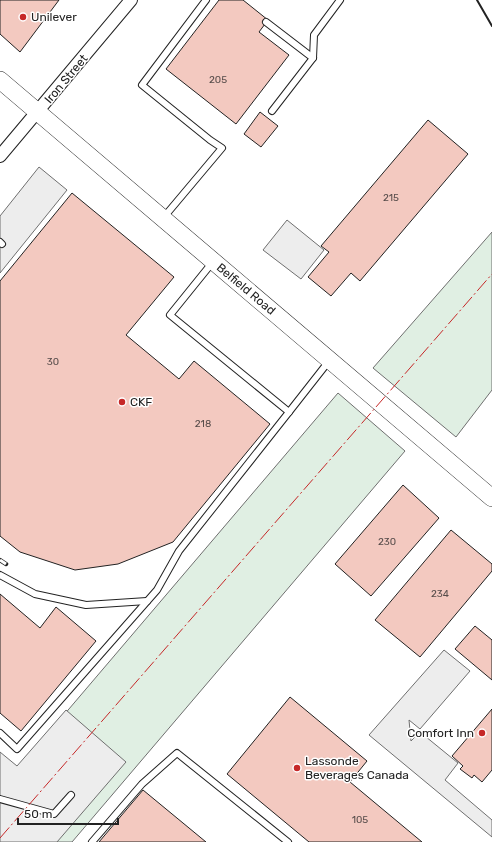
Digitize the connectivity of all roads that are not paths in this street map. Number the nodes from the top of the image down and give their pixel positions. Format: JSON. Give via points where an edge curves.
{"nodes":[{"id":1,"x":131,"y":0,"type":"edge"},
{"id":2,"x":206,"y":0,"type":"edge"},
{"id":3,"x":340,"y":0,"type":"edge"},
{"id":4,"x":266,"y":22,"type":"dead end"},
{"id":5,"x":313,"y":58,"type":"junction"},
{"id":6,"x":0,"y":80,"type":"edge"},
{"id":7,"x":272,"y":111,"type":"dead end"},
{"id":8,"x":38,"y":112,"type":"junction"},
{"id":9,"x":0,"y":156,"type":"edge"},
{"id":10,"x":163,"y":219,"type":"junction"},
{"id":11,"x":213,"y":261,"type":"junction"},
{"id":12,"x":330,"y":361,"type":"junction"},
{"id":13,"x":289,"y":412,"type":"junction"},
{"id":14,"x":492,"y":498,"type":"edge"},
{"id":15,"x":0,"y":575,"type":"edge"},
{"id":16,"x":147,"y":601,"type":"junction"},
{"id":17,"x":0,"y":733,"type":"edge"},
{"id":18,"x":71,"y":795,"type":"dead end"},
{"id":19,"x":0,"y":799,"type":"edge"},
{"id":20,"x":92,"y":842,"type":"edge"},
{"id":21,"x":288,"y":842,"type":"edge"}],
"edges":[{"from":1,"to":8,"type":"street","name":"Iron Street"},
{"from":2,"to":10,"type":"lane","via":[[142,85],[222,148]]},
{"from":3,"to":5,"type":"lane","via":[[314,35]]},
{"from":4,"to":5,"type":"lane"},
{"from":5,"to":7,"type":"lane"},
{"from":6,"to":8,"type":"main road","name":"Belfield Road"},
{"from":8,"to":9,"type":"street","name":"Iron Street"},
{"from":8,"to":10,"type":"main road","name":"Belfield Road"},
{"from":10,"to":11,"type":"main road","name":"Belfield Road"},
{"from":11,"to":12,"type":"main road","name":"Belfield Road"},
{"from":11,"to":13,"type":"lane","via":[[170,315]]},
{"from":12,"to":13,"type":"lane"},
{"from":12,"to":14,"type":"main road","name":"Belfield Road"},
{"from":13,"to":16,"type":"lane","via":[[179,551],[157,590]]},
{"from":15,"to":16,"type":"lane","via":[[35,594],[86,605]]},
{"from":16,"to":17,"type":"lane","via":[[18,749]]},
{"from":18,"to":19,"type":"lane","via":[[54,814]]},
{"from":20,"to":21,"type":"lane","via":[[142,784],[177,753]]}]}
